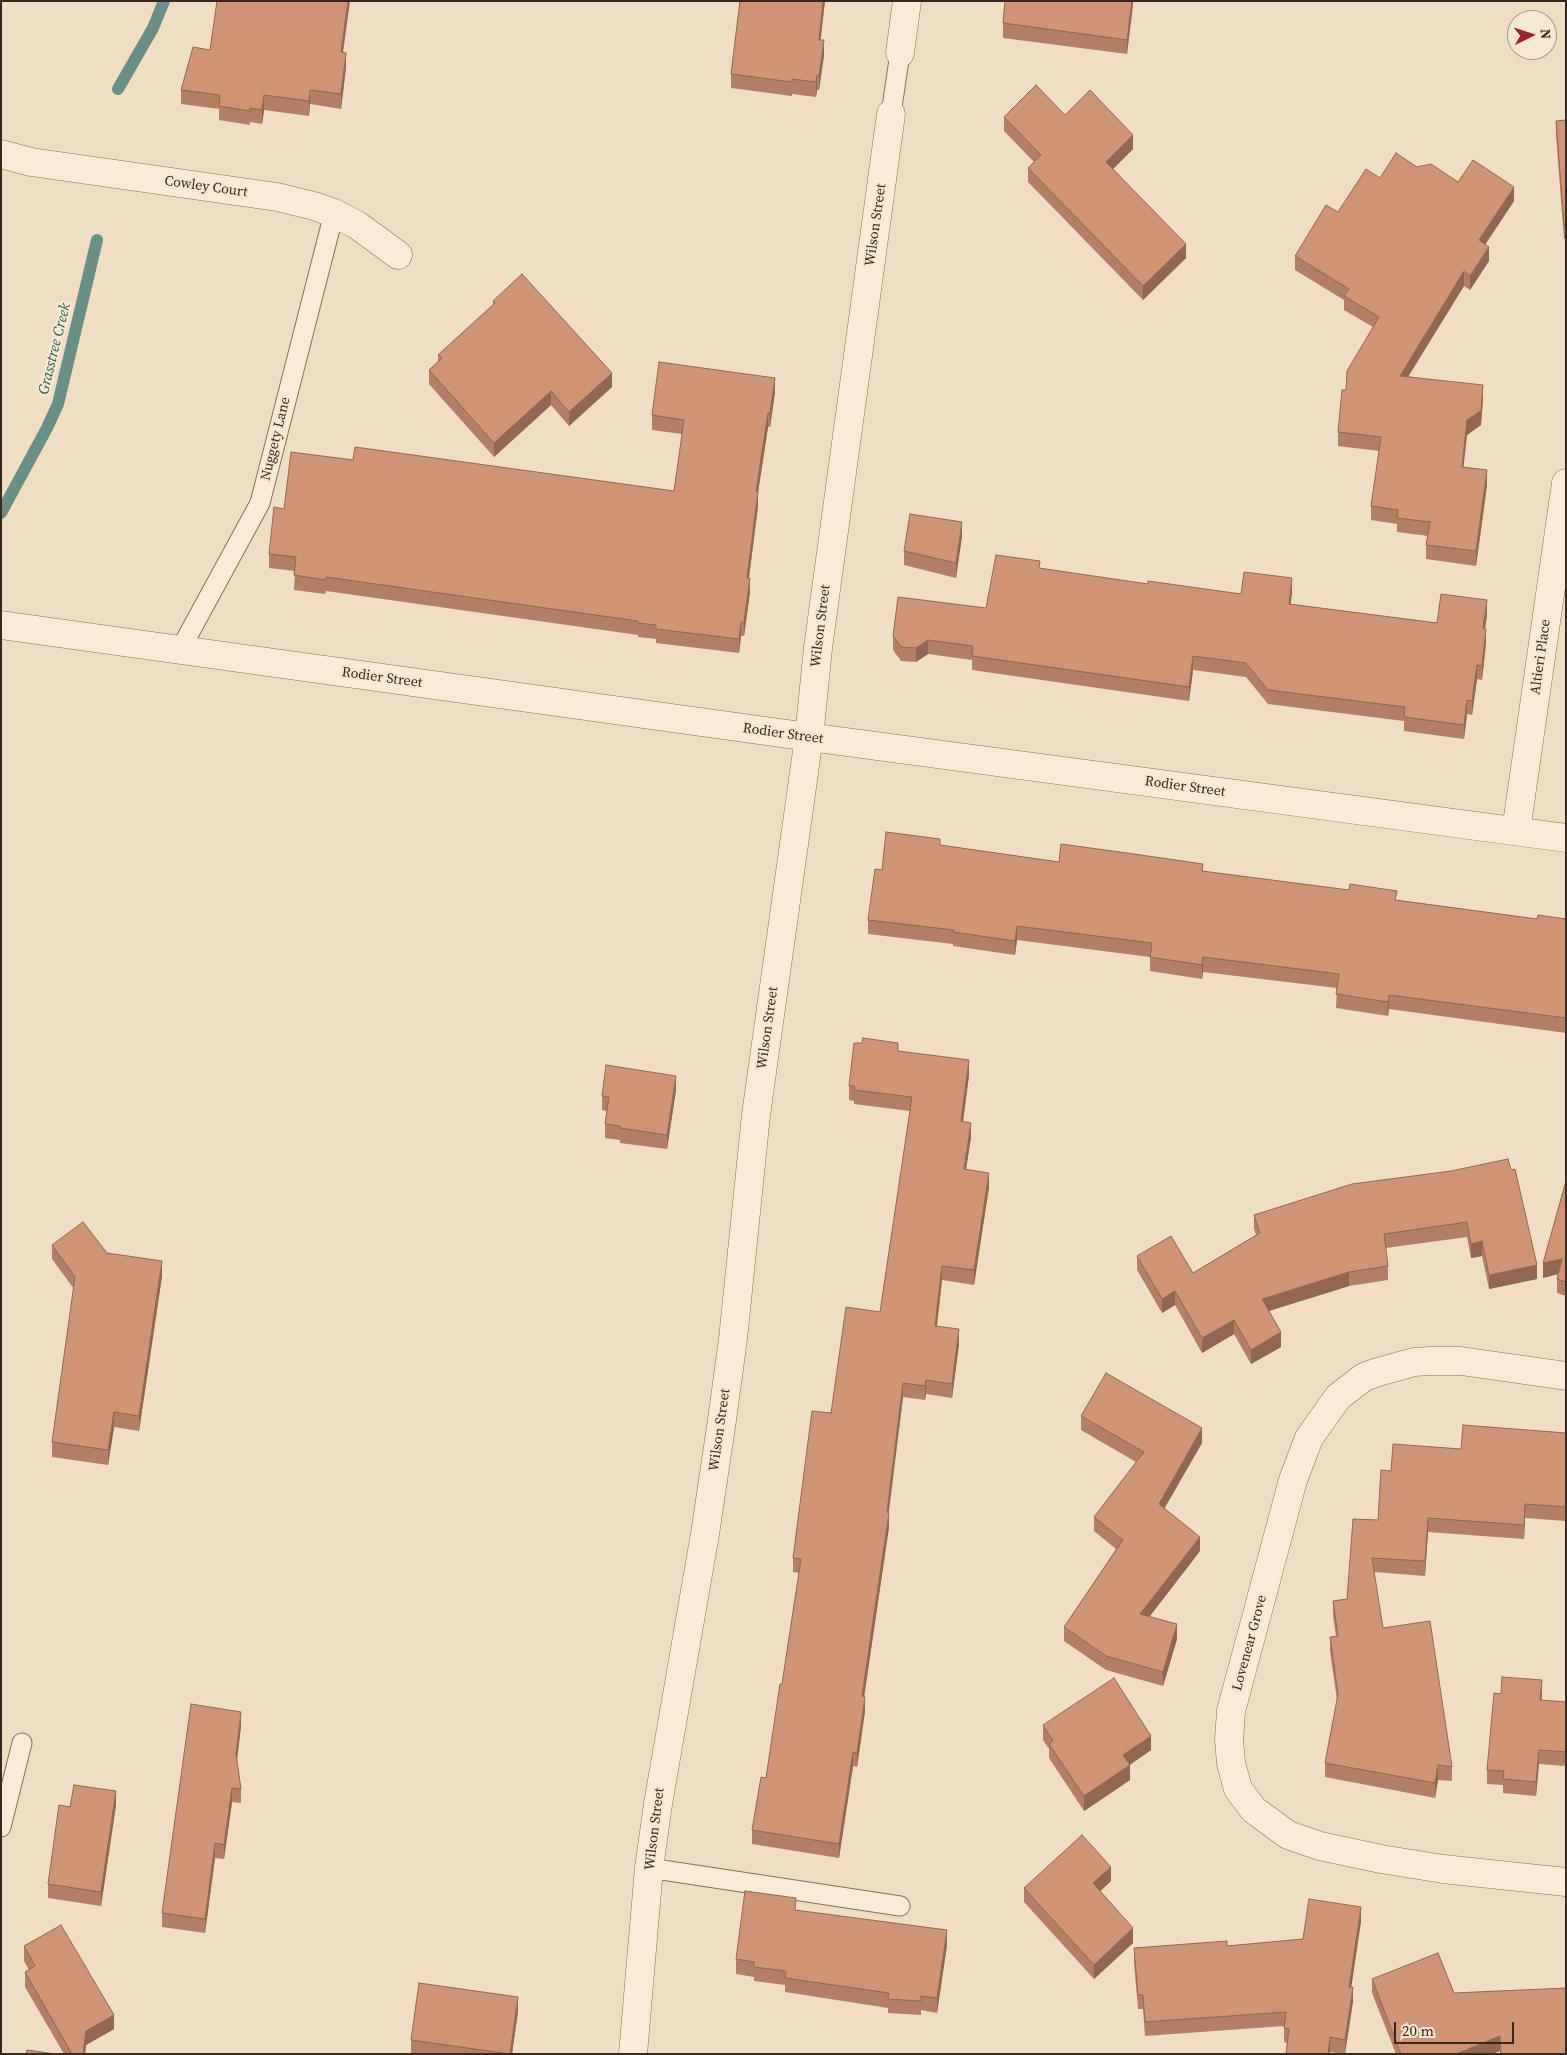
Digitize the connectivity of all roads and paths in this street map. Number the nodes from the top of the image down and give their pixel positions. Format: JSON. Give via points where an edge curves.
{"nodes":[{"id":1,"x":907,"y":1,"type":"edge"},
{"id":2,"x":900,"y":53,"type":"joint"},
{"id":3,"x":891,"y":114,"type":"joint"},
{"id":4,"x":1,"y":154,"type":"edge"},
{"id":5,"x":334,"y":213,"type":"junction"},
{"id":6,"x":398,"y":255,"type":"dead end"},
{"id":7,"x":1566,"y":482,"type":"edge"},
{"id":8,"x":1,"y":625,"type":"edge"},
{"id":9,"x":180,"y":650,"type":"junction"},
{"id":10,"x":809,"y":737,"type":"junction"},
{"id":11,"x":1516,"y":831,"type":"junction"},
{"id":12,"x":1566,"y":838,"type":"edge"},
{"id":13,"x":1566,"y":1376,"type":"edge"},
{"id":14,"x":22,"y":1743,"type":"dead end"},
{"id":15,"x":1,"y":1827,"type":"edge"},
{"id":16,"x":649,"y":1868,"type":"junction"},
{"id":17,"x":1566,"y":1882,"type":"edge"},
{"id":18,"x":900,"y":1906,"type":"dead end"},
{"id":19,"x":633,"y":2054,"type":"edge"}],
"edges":[{"from":1,"to":2,"type":"street","name":"Wilson Street"},
{"from":2,"to":3,"type":"lane","name":"Wilson Street"},
{"from":3,"to":10,"type":"street","name":"Wilson Street","via":[[818,648]]},
{"from":4,"to":5,"type":"street","name":"Cowley Court","via":[[31,162],[277,197]]},
{"from":5,"to":6,"type":"street","name":"Cowley Court","via":[[357,224]]},
{"from":5,"to":9,"type":"lane","name":"Nuggety Lane","via":[[260,503]]},
{"from":7,"to":11,"type":"street","name":"Altieri Place"},
{"from":8,"to":9,"type":"street","name":"Rodier Street"},
{"from":9,"to":10,"type":"street","name":"Rodier Street"},
{"from":10,"to":11,"type":"street","name":"Rodier Street"},
{"from":10,"to":16,"type":"street","name":"Wilson Street","via":[[756,1115],[722,1420],[665,1752]]},
{"from":11,"to":12,"type":"street","name":"Rodier Street"},
{"from":13,"to":17,"type":"street","name":"Lovenear Grove","via":[[1461,1361],[1430,1361],[1378,1372],[1338,1397],[1309,1438],[1293,1480],[1231,1711],[1229,1745],[1238,1789],[1254,1810],[1288,1835],[1320,1846],[1380,1859]]},
{"from":14,"to":15,"type":"lane"},
{"from":16,"to":18,"type":"lane"},
{"from":16,"to":19,"type":"street","name":"Wilson Street"}]}
